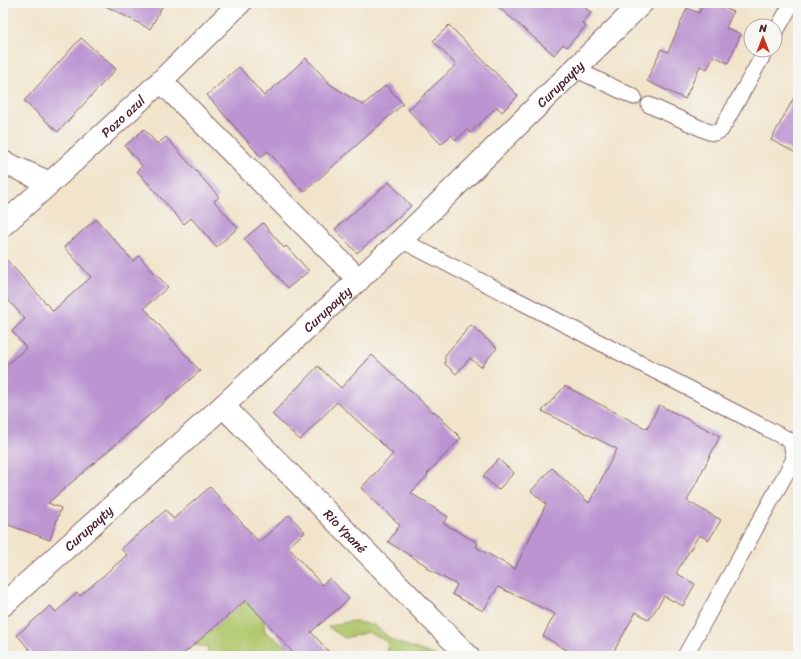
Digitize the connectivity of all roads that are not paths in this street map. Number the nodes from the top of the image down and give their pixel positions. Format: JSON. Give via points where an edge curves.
{"nodes":[{"id":1,"x":240,"y":3,"type":"edge"},
{"id":2,"x":642,"y":3,"type":"edge"},
{"id":3,"x":792,"y":3,"type":"edge"},
{"id":4,"x":783,"y":19,"type":"edge"},
{"id":5,"x":762,"y":58,"type":"edge"},
{"id":6,"x":575,"y":69,"type":"junction"},
{"id":7,"x":161,"y":81,"type":"junction"},
{"id":8,"x":634,"y":97,"type":"dead end"},
{"id":9,"x":649,"y":105,"type":"dead end"},
{"id":10,"x":3,"y":162,"type":"edge"},
{"id":11,"x":50,"y":183,"type":"junction"},
{"id":12,"x":3,"y":225,"type":"edge"},
{"id":13,"x":401,"y":240,"type":"junction"},
{"id":14,"x":359,"y":280,"type":"junction"},
{"id":15,"x":223,"y":406,"type":"junction"},
{"id":16,"x":3,"y":605,"type":"edge"},
{"id":17,"x":468,"y":656,"type":"edge"},
{"id":18,"x":685,"y":656,"type":"edge"}],
"edges":[{"from":1,"to":7,"type":"street","name":"Pozo azul"},
{"from":2,"to":6,"type":"street","name":"Curupayty"},
{"from":3,"to":4,"type":"lane"},
{"from":5,"to":9,"type":"lane","via":[[721,130],[715,133]]},
{"from":6,"to":8,"type":"lane"},
{"from":6,"to":13,"type":"street","name":"Curupayty"},
{"from":7,"to":11,"type":"street","name":"Pozo azul"},
{"from":7,"to":14,"type":"street"},
{"from":10,"to":11,"type":"street"},
{"from":11,"to":12,"type":"street","name":"Pozo azul"},
{"from":13,"to":14,"type":"street","name":"Curupayty"},
{"from":13,"to":18,"type":"lane","via":[[792,442],[794,459]]},
{"from":14,"to":15,"type":"street","name":"Curupayty"},
{"from":15,"to":16,"type":"street","name":"Curupayty"},
{"from":15,"to":17,"type":"street","name":"Rio Ypané"}]}
